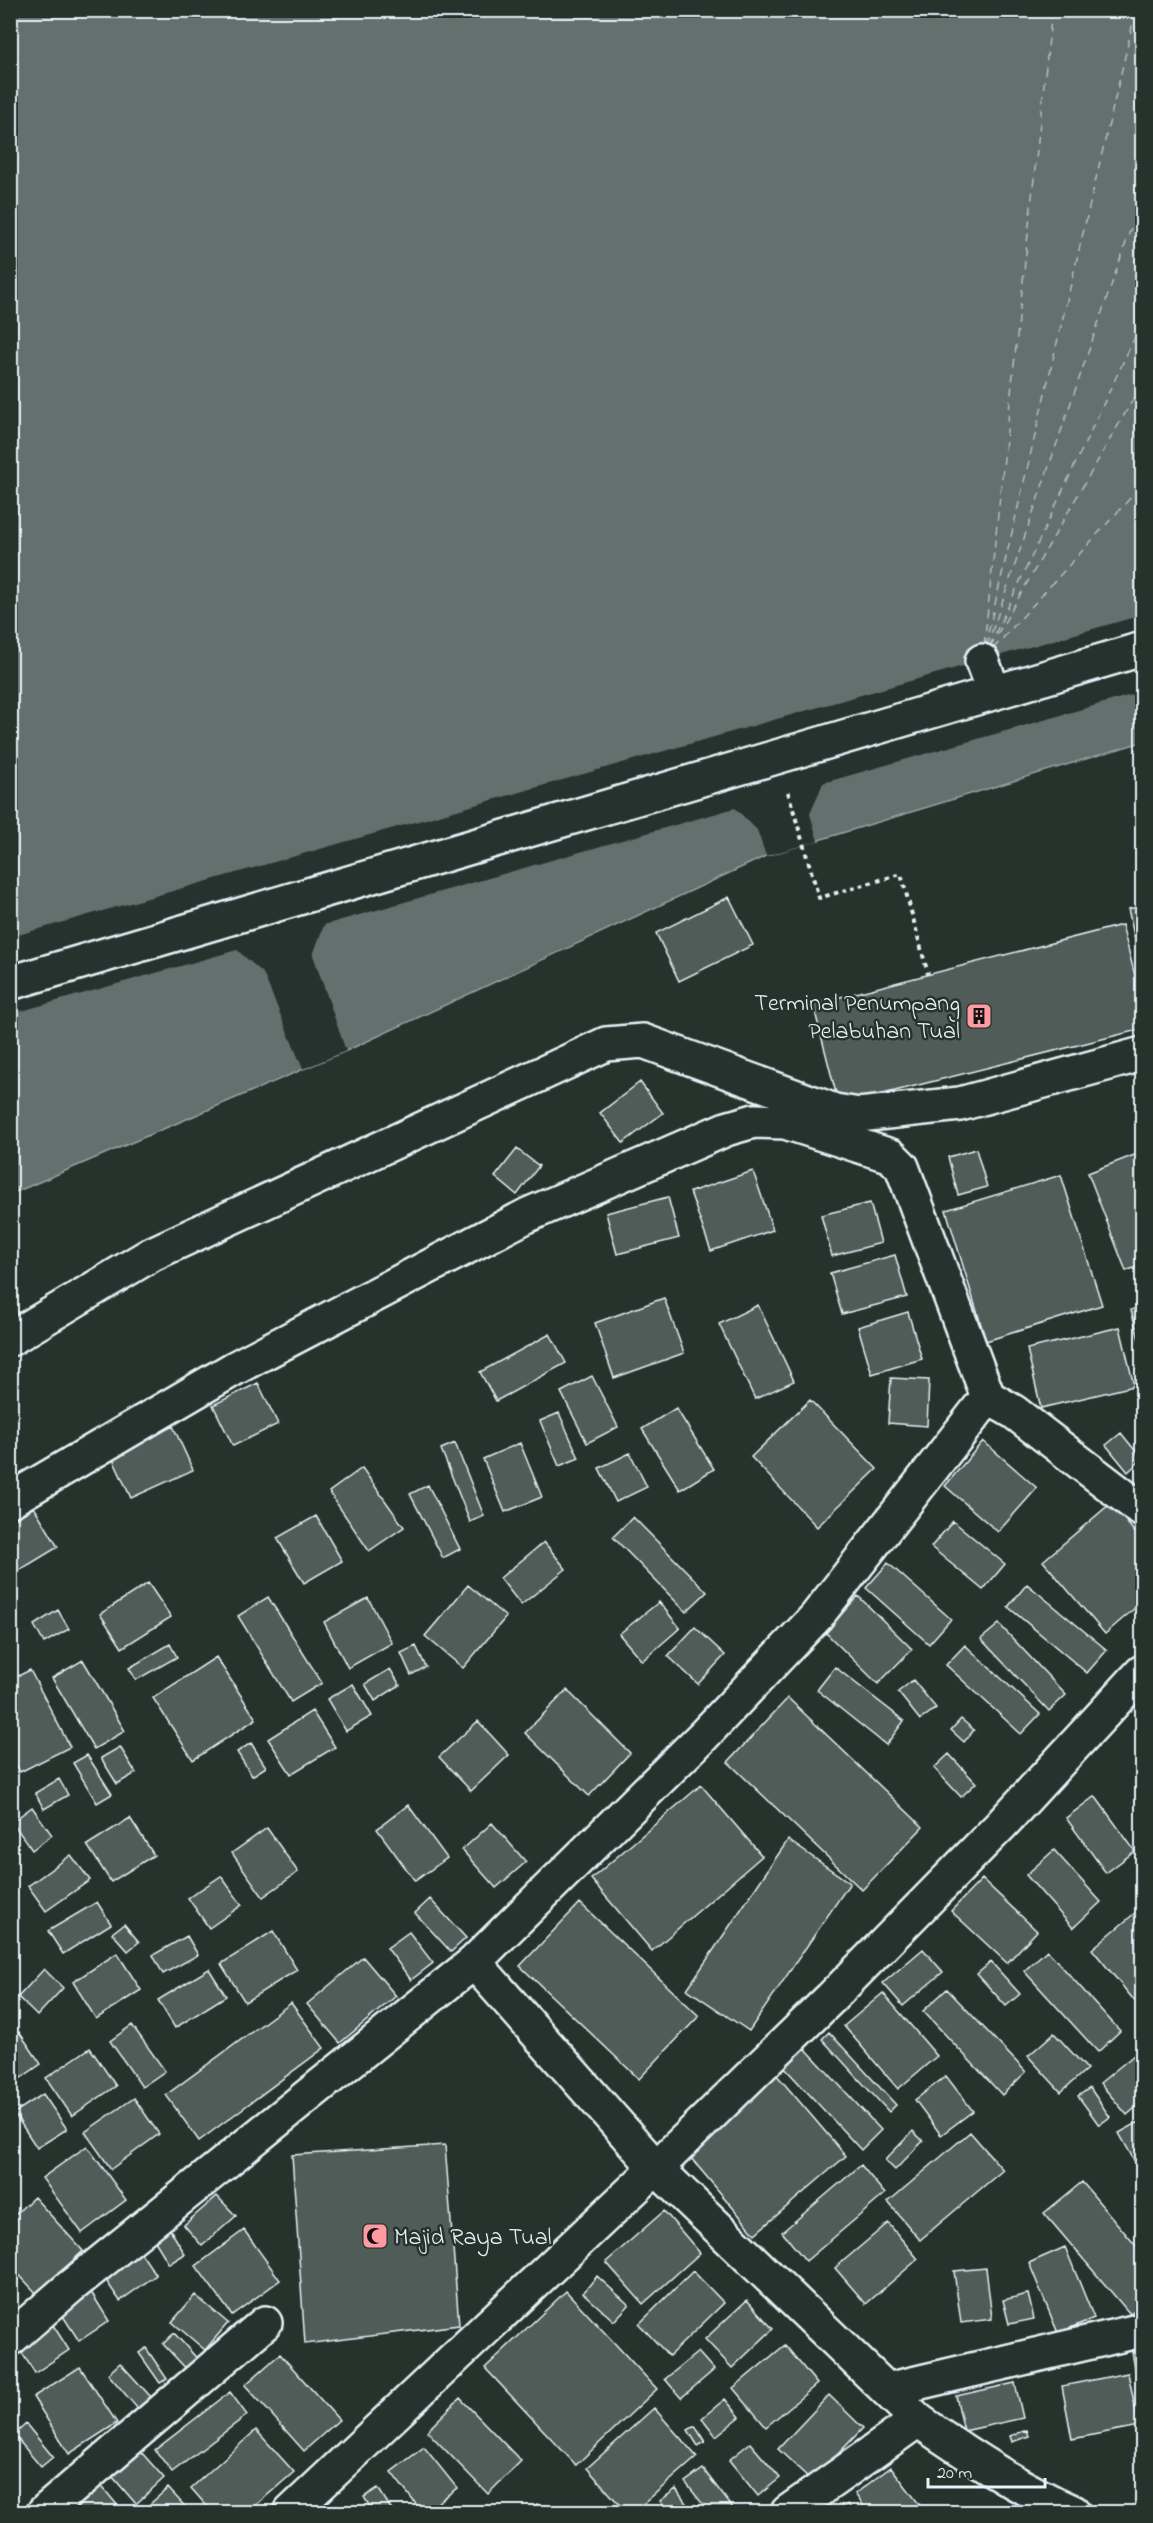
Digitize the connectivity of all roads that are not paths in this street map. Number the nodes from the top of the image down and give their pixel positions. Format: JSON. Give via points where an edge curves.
{"nodes":[{"id":1,"x":1143,"y":649,"type":"edge"},
{"id":2,"x":982,"y":661,"type":"dead end"},
{"id":3,"x":994,"y":693,"type":"junction"},
{"id":4,"x":10,"y":983,"type":"edge"},
{"id":5,"x":1143,"y":1054,"type":"edge"},
{"id":6,"x":10,"y":1340,"type":"edge"},
{"id":7,"x":988,"y":1397,"type":"junction"},
{"id":8,"x":10,"y":1500,"type":"edge"},
{"id":9,"x":1143,"y":1510,"type":"edge"},
{"id":10,"x":1143,"y":1672,"type":"edge"},
{"id":11,"x":474,"y":1962,"type":"junction"},
{"id":12,"x":656,"y":2168,"type":"junction"},
{"id":13,"x":266,"y":2322,"type":"dead end"},
{"id":14,"x":1143,"y":2330,"type":"edge"},
{"id":15,"x":10,"y":2339,"type":"edge"},
{"id":16,"x":887,"y":2390,"type":"junction"},
{"id":17,"x":918,"y":2420,"type":"junction"},
{"id":18,"x":44,"y":2512,"type":"edge"},
{"id":19,"x":291,"y":2512,"type":"edge"},
{"id":20,"x":788,"y":2512,"type":"edge"},
{"id":21,"x":1073,"y":2512,"type":"edge"}],
"edges":[{"from":1,"to":3,"type":"main road"},
{"from":2,"to":3,"type":"main road"},
{"from":3,"to":4,"type":"main road"},
{"from":5,"to":6,"type":"main road","via":[[960,1104],[859,1115],[835,1111],[644,1041],[606,1044],[152,1254]]},
{"from":7,"to":8,"type":"main road","via":[[902,1167],[891,1156],[785,1122],[754,1121],[726,1129],[528,1215],[234,1368]]},
{"from":7,"to":9,"type":"main road","via":[[1014,1412]]},
{"from":7,"to":11,"type":"main road","via":[[816,1617],[703,1736]]},
{"from":10,"to":12,"type":"main road","via":[[911,1917]]},
{"from":11,"to":12,"type":"main road"},
{"from":11,"to":15,"type":"main road"},
{"from":12,"to":16,"type":"main road"},
{"from":12,"to":19,"type":"main road"},
{"from":13,"to":18,"type":"main road"},
{"from":14,"to":16,"type":"main road"},
{"from":16,"to":17,"type":"main road"},
{"from":17,"to":20,"type":"main road"},
{"from":17,"to":21,"type":"main road","via":[[964,2452]]}]}
